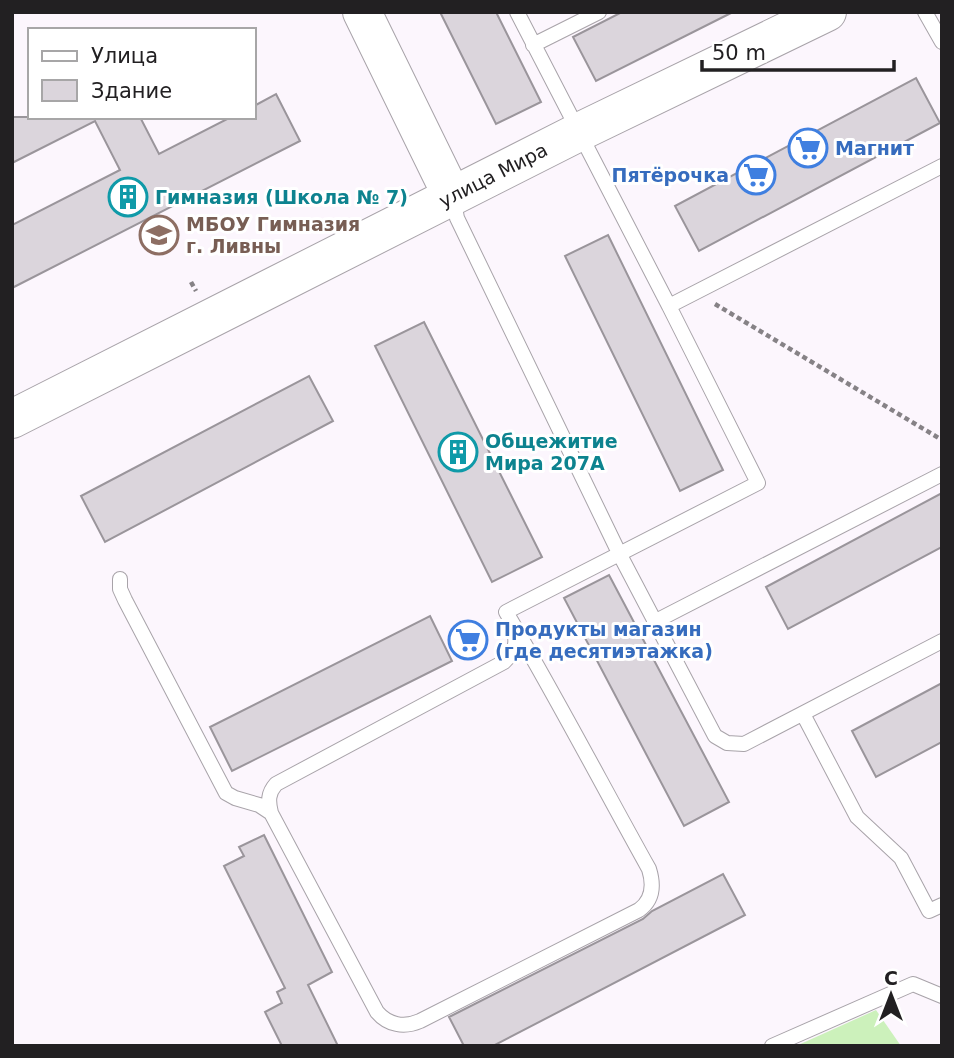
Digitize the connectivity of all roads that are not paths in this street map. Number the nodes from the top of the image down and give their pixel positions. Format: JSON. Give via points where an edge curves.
{"nodes":[{"id":1,"x":362,"y":12,"type":"edge"},
{"id":2,"x":517,"y":12,"type":"edge"},
{"id":3,"x":599,"y":12,"type":"edge"},
{"id":4,"x":827,"y":12,"type":"edge"},
{"id":5,"x":925,"y":12,"type":"edge"},
{"id":6,"x":942,"y":42,"type":"edge"},
{"id":7,"x":533,"y":45,"type":"junction"},
{"id":8,"x":579,"y":132,"type":"junction"},
{"id":9,"x":942,"y":166,"type":"edge"},
{"id":10,"x":452,"y":196,"type":"junction"},
{"id":11,"x":669,"y":306,"type":"junction"},
{"id":12,"x":12,"y":419,"type":"edge"},
{"id":13,"x":942,"y":474,"type":"edge"},
{"id":14,"x":620,"y":555,"type":"junction"},
{"id":15,"x":120,"y":579,"type":"dead end"},
{"id":16,"x":512,"y":622,"type":"junction"},
{"id":17,"x":654,"y":622,"type":"junction"},
{"id":18,"x":942,"y":641,"type":"edge"},
{"id":19,"x":504,"y":662,"type":"junction"},
{"id":20,"x":540,"y":672,"type":"junction"},
{"id":21,"x":803,"y":714,"type":"junction"},
{"id":22,"x":271,"y":813,"type":"junction"},
{"id":23,"x":942,"y":905,"type":"edge"},
{"id":24,"x":942,"y":996,"type":"edge"},
{"id":25,"x":772,"y":1046,"type":"edge"}],
"edges":[{"from":1,"to":10,"type":"street"},
{"from":2,"to":7,"type":"lane"},
{"from":3,"to":7,"type":"lane"},
{"from":4,"to":8,"type":"street","name":"улица Мира"},
{"from":5,"to":6,"type":"lane"},
{"from":7,"to":8,"type":"lane"},
{"from":8,"to":10,"type":"street","name":"улица Мира"},
{"from":8,"to":11,"type":"lane"},
{"from":9,"to":11,"type":"lane"},
{"from":10,"to":12,"type":"street","name":"улица Мира"},
{"from":10,"to":14,"type":"lane","via":[[457,218]]},
{"from":11,"to":14,"type":"lane","via":[[758,483]]},
{"from":13,"to":17,"type":"lane"},
{"from":14,"to":16,"type":"lane","via":[[506,612]]},
{"from":14,"to":17,"type":"lane"},
{"from":15,"to":22,"type":"lane","via":[[125,600],[226,793]]},
{"from":16,"to":19,"type":"lane","via":[[516,646]]},
{"from":16,"to":20,"type":"lane"},
{"from":17,"to":21,"type":"lane","via":[[709,730],[720,740],[744,744]]},
{"from":18,"to":21,"type":"lane"},
{"from":19,"to":20,"type":"lane","via":[[520,661]]},
{"from":19,"to":22,"type":"lane","via":[[276,784],[269,797]]},
{"from":20,"to":22,"type":"lane","via":[[649,869],[652,892],[639,910],[420,1021],[396,1024],[377,1012]]},
{"from":21,"to":23,"type":"lane","via":[[857,817],[901,858],[929,911]]},
{"from":24,"to":25,"type":"lane","via":[[914,984]]}]}
